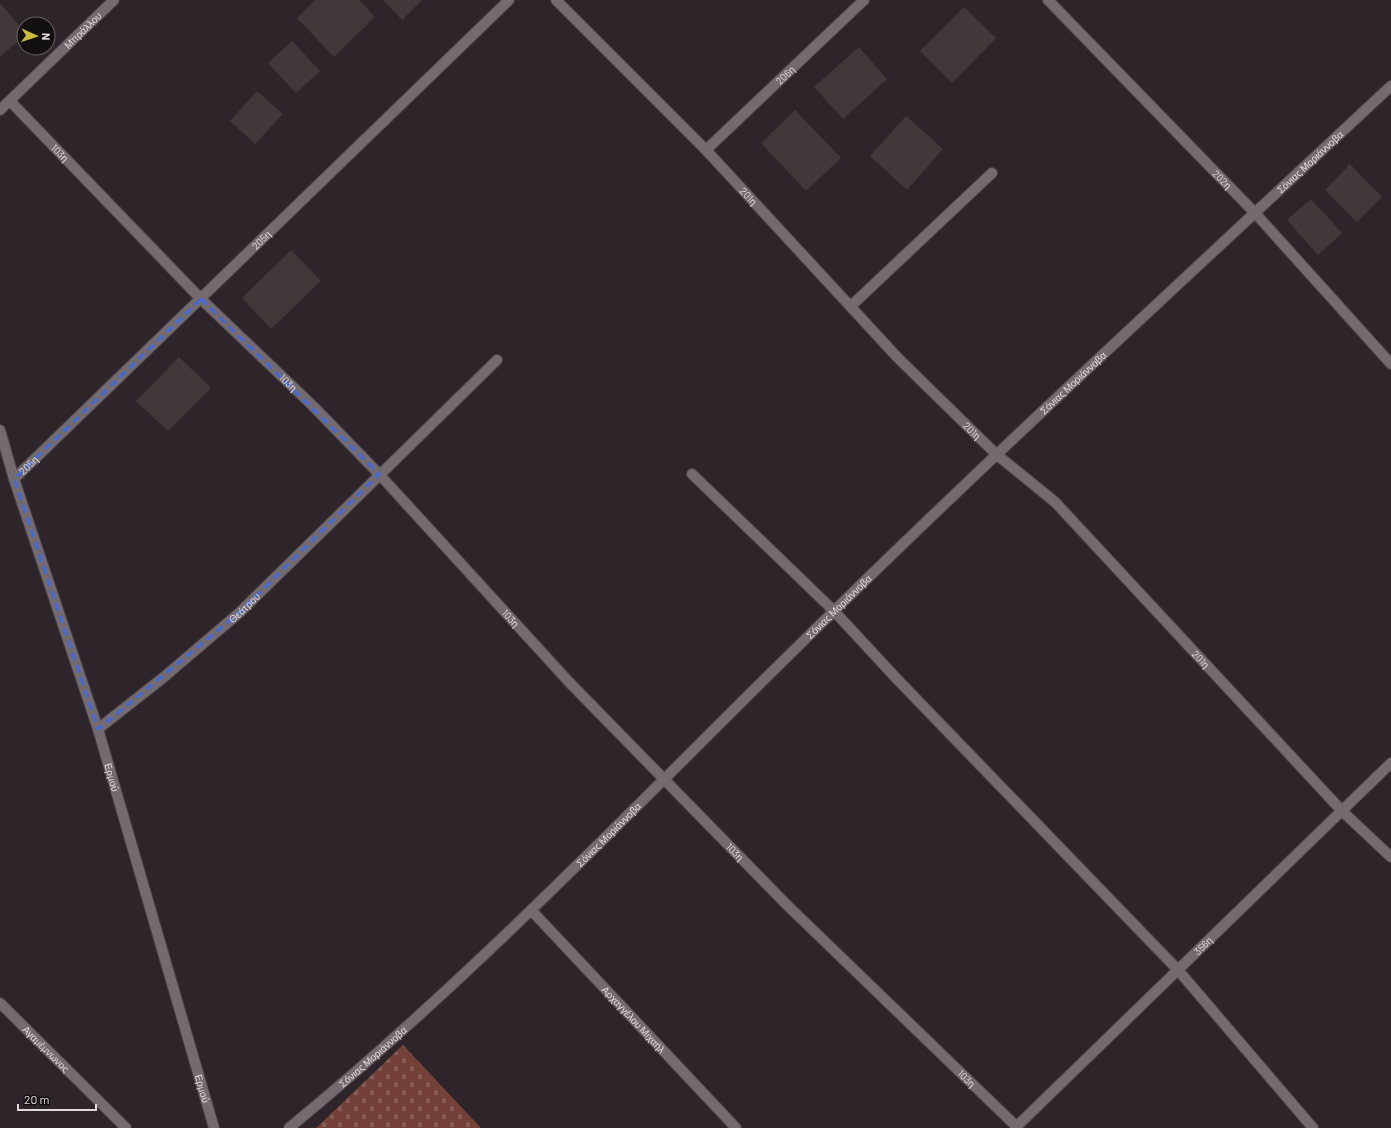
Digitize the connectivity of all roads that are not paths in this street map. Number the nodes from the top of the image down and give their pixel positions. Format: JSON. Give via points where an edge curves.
{"nodes":[{"id":1,"x":114,"y":0,"type":"edge"},
{"id":2,"x":509,"y":0,"type":"edge"},
{"id":3,"x":556,"y":0,"type":"edge"},
{"id":4,"x":864,"y":0,"type":"edge"},
{"id":5,"x":1048,"y":0,"type":"edge"},
{"id":6,"x":1391,"y":86,"type":"edge"},
{"id":7,"x":10,"y":101,"type":"junction"},
{"id":8,"x":0,"y":110,"type":"edge"},
{"id":9,"x":706,"y":150,"type":"junction"},
{"id":10,"x":992,"y":173,"type":"dead end"},
{"id":11,"x":1255,"y":213,"type":"junction"},
{"id":12,"x":201,"y":299,"type":"junction"},
{"id":13,"x":851,"y":306,"type":"junction"},
{"id":14,"x":497,"y":360,"type":"dead end"},
{"id":15,"x":1391,"y":364,"type":"edge"},
{"id":16,"x":0,"y":430,"type":"edge"},
{"id":17,"x":996,"y":454,"type":"junction"},
{"id":18,"x":379,"y":474,"type":"junction"},
{"id":19,"x":692,"y":474,"type":"dead end"},
{"id":20,"x":14,"y":479,"type":"junction"},
{"id":21,"x":834,"y":611,"type":"junction"},
{"id":22,"x":98,"y":729,"type":"junction"},
{"id":23,"x":1391,"y":763,"type":"edge"},
{"id":24,"x":665,"y":780,"type":"junction"},
{"id":25,"x":1342,"y":811,"type":"junction"},
{"id":26,"x":1391,"y":857,"type":"edge"},
{"id":27,"x":531,"y":910,"type":"junction"},
{"id":28,"x":1178,"y":970,"type":"junction"},
{"id":29,"x":0,"y":1003,"type":"edge"},
{"id":30,"x":126,"y":1128,"type":"edge"},
{"id":31,"x":214,"y":1128,"type":"edge"},
{"id":32,"x":289,"y":1128,"type":"edge"},
{"id":33,"x":736,"y":1128,"type":"edge"},
{"id":34,"x":1016,"y":1128,"type":"edge"},
{"id":35,"x":1312,"y":1128,"type":"edge"}],
"edges":[{"from":1,"to":7,"type":"street","name":"Μπράλλου"},
{"from":2,"to":12,"type":"street","name":"205η"},
{"from":3,"to":9,"type":"street","name":"201η"},
{"from":4,"to":9,"type":"street","name":"206η"},
{"from":5,"to":11,"type":"street","name":"202η"},
{"from":6,"to":11,"type":"street","name":"Σόνιας Μοριάννοβα"},
{"from":7,"to":8,"type":"street","name":"Μπράλλου"},
{"from":7,"to":12,"type":"street","name":"103η"},
{"from":9,"to":13,"type":"street","name":"201η"},
{"from":10,"to":13,"type":"street"},
{"from":11,"to":15,"type":"street","name":"202η"},
{"from":11,"to":17,"type":"street","name":"Σόνιας Μοριάννοβα"},
{"from":12,"to":18,"type":"street","name":"103η","via":[[313,406]]},
{"from":12,"to":20,"type":"street","name":"205η"},
{"from":13,"to":17,"type":"street","name":"201η","via":[[898,358]]},
{"from":14,"to":18,"type":"street","name":"Θεάτρου"},
{"from":16,"to":20,"type":"street","name":"Ερμού"},
{"from":17,"to":21,"type":"street","name":"Σόνιας Μοριάννοβα"},
{"from":17,"to":25,"type":"street","name":"201η","via":[[1055,502]]},
{"from":18,"to":22,"type":"street","name":"Θεάτρου","via":[[239,613]]},
{"from":18,"to":24,"type":"street","name":"103η","via":[[569,682]]},
{"from":19,"to":21,"type":"street"},
{"from":20,"to":22,"type":"street","name":"Ερμού"},
{"from":21,"to":24,"type":"street","name":"Σόνιας Μοριάννοβα"},
{"from":21,"to":28,"type":"street"},
{"from":22,"to":31,"type":"street","name":"Ερμού"},
{"from":23,"to":25,"type":"street","name":"356η"},
{"from":24,"to":27,"type":"street","name":"Σόνιας Μοριάννοβα"},
{"from":24,"to":34,"type":"street","name":"103η","via":[[787,905]]},
{"from":25,"to":26,"type":"street","name":"201η"},
{"from":25,"to":28,"type":"street","name":"356η"},
{"from":27,"to":32,"type":"street","name":"Σόνιας Μοριάννοβα","via":[[403,1031]]},
{"from":27,"to":33,"type":"street","name":"Αρχαγγέλου Μιχαήλ"},
{"from":28,"to":34,"type":"street","name":"356η"},
{"from":28,"to":35,"type":"street"},
{"from":29,"to":30,"type":"street","name":"Αγαμέμνωνος"}]}
